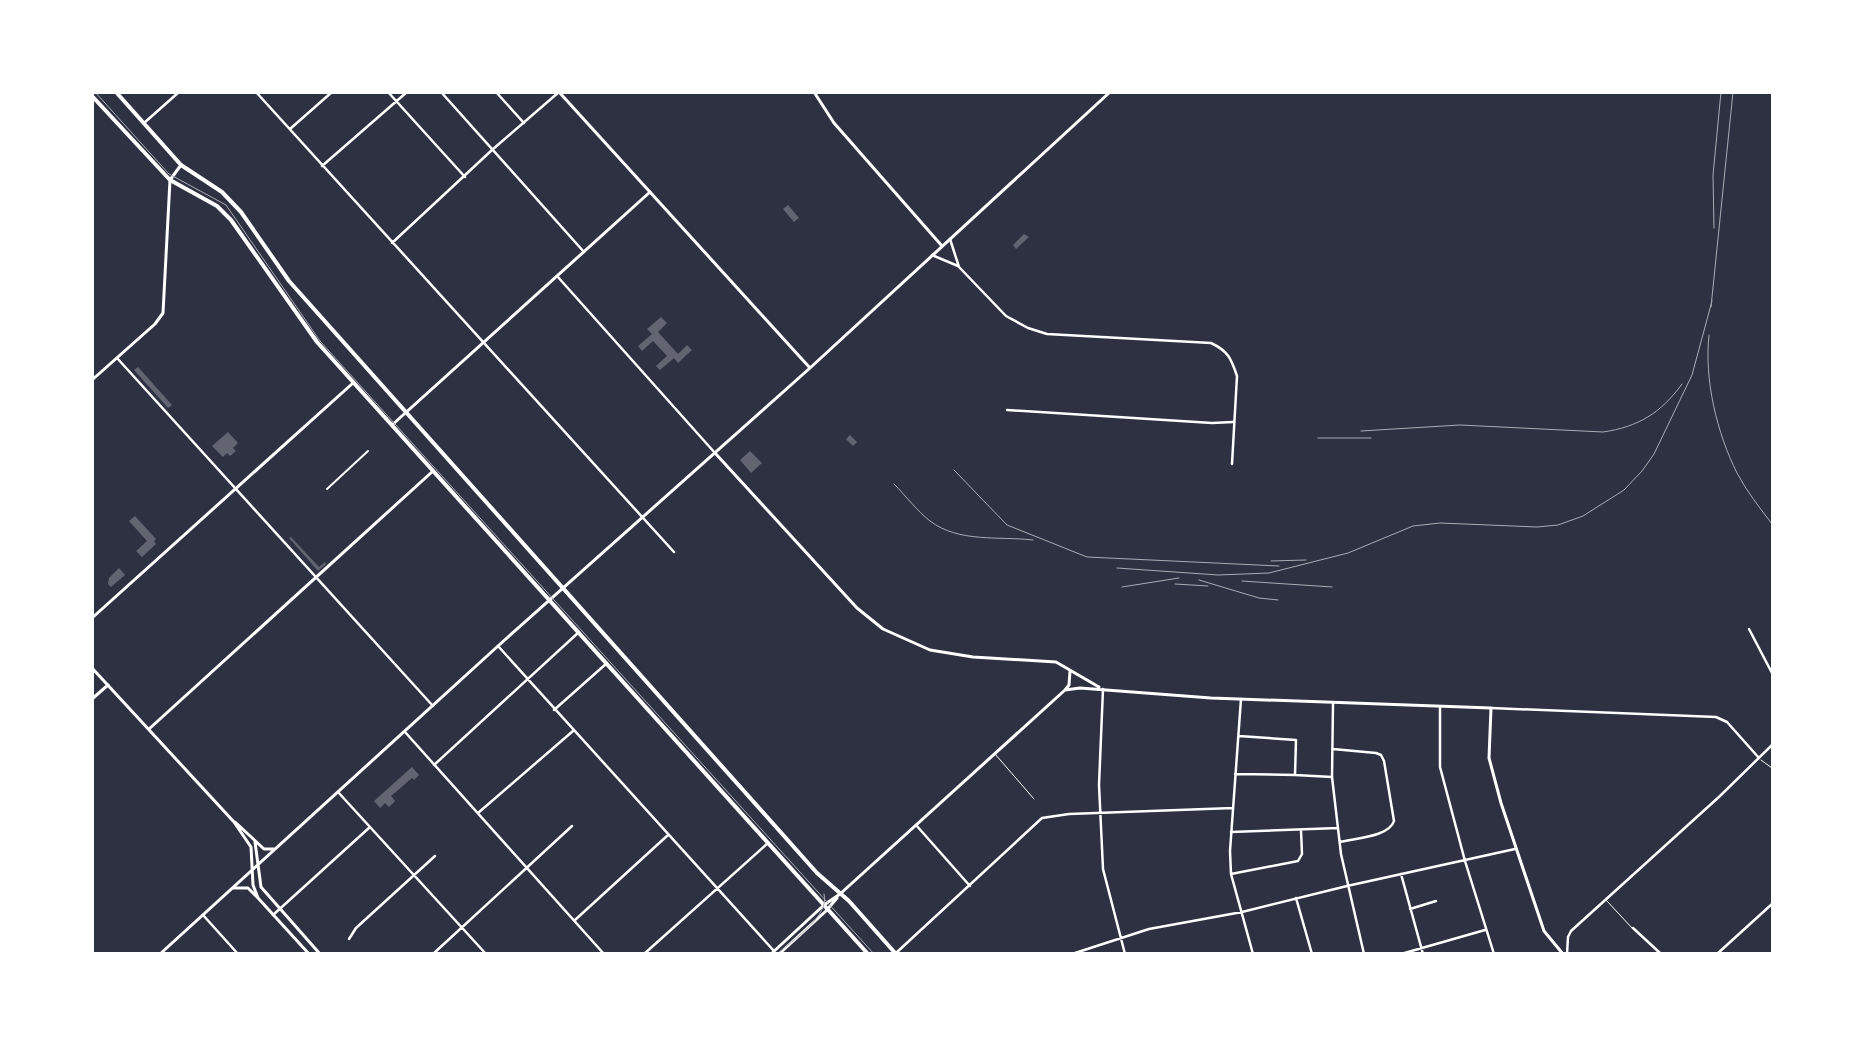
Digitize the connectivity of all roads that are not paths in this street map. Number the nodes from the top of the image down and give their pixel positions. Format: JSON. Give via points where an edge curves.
{"nodes":[{"id":1,"x":116,"y":92,"type":"edge"},
{"id":2,"x":179,"y":92,"type":"edge"},
{"id":3,"x":332,"y":92,"type":"edge"},
{"id":4,"x":388,"y":92,"type":"edge"},
{"id":5,"x":407,"y":92,"type":"edge"},
{"id":6,"x":441,"y":92,"type":"edge"},
{"id":7,"x":496,"y":92,"type":"edge"},
{"id":8,"x":559,"y":92,"type":"edge"},
{"id":9,"x":814,"y":92,"type":"edge"},
{"id":10,"x":1110,"y":92,"type":"edge"},
{"id":11,"x":257,"y":93,"type":"edge"},
{"id":12,"x":92,"y":96,"type":"edge"},
{"id":13,"x":397,"y":102,"type":"junction"},
{"id":14,"x":144,"y":123,"type":"junction"},
{"id":15,"x":524,"y":124,"type":"junction"},
{"id":16,"x":290,"y":129,"type":"junction"},
{"id":17,"x":492,"y":150,"type":"junction"},
{"id":18,"x":181,"y":165,"type":"junction"},
{"id":19,"x":322,"y":166,"type":"junction"},
{"id":20,"x":465,"y":177,"type":"junction"},
{"id":21,"x":170,"y":180,"type":"junction"},
{"id":22,"x":650,"y":192,"type":"junction"},
{"id":23,"x":950,"y":239,"type":"junction"},
{"id":24,"x":392,"y":243,"type":"junction"},
{"id":25,"x":942,"y":246,"type":"junction"},
{"id":26,"x":584,"y":252,"type":"junction"},
{"id":27,"x":932,"y":255,"type":"junction"},
{"id":28,"x":960,"y":266,"type":"junction"},
{"id":29,"x":557,"y":276,"type":"junction"},
{"id":30,"x":483,"y":342,"type":"junction"},
{"id":31,"x":117,"y":358,"type":"junction"},
{"id":32,"x":810,"y":368,"type":"junction"},
{"id":33,"x":92,"y":380,"type":"edge"},
{"id":34,"x":353,"y":383,"type":"junction"},
{"id":35,"x":1007,"y":410,"type":"dead end"},
{"id":36,"x":406,"y":412,"type":"junction"},
{"id":37,"x":1233,"y":422,"type":"junction"},
{"id":38,"x":392,"y":426,"type":"junction"},
{"id":39,"x":368,"y":451,"type":"dead end"},
{"id":40,"x":715,"y":453,"type":"junction"},
{"id":41,"x":1232,"y":464,"type":"dead end"},
{"id":42,"x":433,"y":471,"type":"junction"},
{"id":43,"x":235,"y":488,"type":"junction"},
{"id":44,"x":327,"y":489,"type":"dead end"},
{"id":45,"x":642,"y":518,"type":"junction"},
{"id":46,"x":674,"y":552,"type":"dead end"},
{"id":47,"x":316,"y":577,"type":"junction"},
{"id":48,"x":562,"y":589,"type":"junction"},
{"id":49,"x":550,"y":600,"type":"junction"},
{"id":50,"x":92,"y":618,"type":"edge"},
{"id":51,"x":1749,"y":629,"type":"dead end"},
{"id":52,"x":578,"y":632,"type":"junction"},
{"id":53,"x":498,"y":646,"type":"junction"},
{"id":54,"x":607,"y":663,"type":"junction"},
{"id":55,"x":92,"y":668,"type":"edge"},
{"id":56,"x":1070,"y":670,"type":"junction"},
{"id":57,"x":1772,"y":673,"type":"edge"},
{"id":58,"x":528,"y":680,"type":"junction"},
{"id":59,"x":108,"y":685,"type":"junction"},
{"id":60,"x":1102,"y":689,"type":"junction"},
{"id":61,"x":1064,"y":690,"type":"junction"},
{"id":62,"x":92,"y":699,"type":"edge"},
{"id":63,"x":1241,"y":699,"type":"junction"},
{"id":64,"x":1333,"y":704,"type":"junction"},
{"id":65,"x":433,"y":706,"type":"junction"},
{"id":66,"x":1440,"y":707,"type":"junction"},
{"id":67,"x":1492,"y":708,"type":"junction"},
{"id":68,"x":554,"y":710,"type":"junction"},
{"id":69,"x":149,"y":729,"type":"junction"},
{"id":70,"x":573,"y":731,"type":"junction"},
{"id":71,"x":405,"y":732,"type":"junction"},
{"id":72,"x":1239,"y":736,"type":"junction"},
{"id":73,"x":1772,"y":745,"type":"edge"},
{"id":74,"x":1334,"y":749,"type":"junction"},
{"id":75,"x":994,"y":754,"type":"junction"},
{"id":76,"x":1759,"y":758,"type":"junction"},
{"id":77,"x":434,"y":765,"type":"junction"},
{"id":78,"x":1235,"y":774,"type":"junction"},
{"id":79,"x":1295,"y":775,"type":"junction"},
{"id":80,"x":1332,"y":777,"type":"junction"},
{"id":81,"x":338,"y":792,"type":"junction"},
{"id":82,"x":1034,"y":799,"type":"dead end"},
{"id":83,"x":1233,"y":808,"type":"junction"},
{"id":84,"x":478,"y":813,"type":"junction"},
{"id":85,"x":1101,"y":814,"type":"junction"},
{"id":86,"x":234,"y":822,"type":"junction"},
{"id":87,"x":915,"y":825,"type":"junction"},
{"id":88,"x":371,"y":826,"type":"junction"},
{"id":89,"x":572,"y":826,"type":"dead end"},
{"id":90,"x":1338,"y":828,"type":"junction"},
{"id":91,"x":1301,"y":830,"type":"junction"},
{"id":92,"x":1232,"y":832,"type":"junction"},
{"id":93,"x":668,"y":836,"type":"junction"},
{"id":94,"x":255,"y":842,"type":"junction"},
{"id":95,"x":1340,"y":842,"type":"junction"},
{"id":96,"x":768,"y":843,"type":"junction"},
{"id":97,"x":277,"y":849,"type":"junction"},
{"id":98,"x":1515,"y":849,"type":"junction"},
{"id":99,"x":435,"y":856,"type":"dead end"},
{"id":100,"x":1465,"y":861,"type":"junction"},
{"id":101,"x":259,"y":865,"type":"junction"},
{"id":102,"x":526,"y":867,"type":"junction"},
{"id":103,"x":252,"y":871,"type":"junction"},
{"id":104,"x":415,"y":874,"type":"junction"},
{"id":105,"x":1231,"y":874,"type":"junction"},
{"id":106,"x":1401,"y":874,"type":"junction"},
{"id":107,"x":970,"y":886,"type":"junction"},
{"id":108,"x":1347,"y":886,"type":"junction"},
{"id":109,"x":234,"y":888,"type":"junction"},
{"id":110,"x":716,"y":888,"type":"junction"},
{"id":111,"x":840,"y":894,"type":"junction"},
{"id":112,"x":258,"y":898,"type":"junction"},
{"id":113,"x":1296,"y":898,"type":"junction"},
{"id":114,"x":1606,"y":900,"type":"junction"},
{"id":115,"x":1436,"y":901,"type":"dead end"},
{"id":116,"x":1772,"y":904,"type":"edge"},
{"id":117,"x":824,"y":905,"type":"junction"},
{"id":118,"x":279,"y":909,"type":"junction"},
{"id":119,"x":828,"y":909,"type":"junction"},
{"id":120,"x":1410,"y":909,"type":"junction"},
{"id":121,"x":1242,"y":912,"type":"junction"},
{"id":122,"x":273,"y":914,"type":"junction"},
{"id":123,"x":203,"y":915,"type":"junction"},
{"id":124,"x":574,"y":920,"type":"junction"},
{"id":125,"x":462,"y":928,"type":"junction"},
{"id":126,"x":1633,"y":928,"type":"joint"},
{"id":127,"x":1485,"y":930,"type":"junction"},
{"id":128,"x":1120,"y":938,"type":"junction"},
{"id":129,"x":349,"y":939,"type":"dead end"},
{"id":130,"x":1421,"y":948,"type":"junction"},
{"id":131,"x":773,"y":952,"type":"edge"},
{"id":132,"x":160,"y":954,"type":"edge"},
{"id":133,"x":238,"y":954,"type":"edge"},
{"id":134,"x":308,"y":954,"type":"edge"},
{"id":135,"x":320,"y":954,"type":"edge"},
{"id":136,"x":433,"y":954,"type":"edge"},
{"id":137,"x":486,"y":954,"type":"edge"},
{"id":138,"x":604,"y":954,"type":"edge"},
{"id":139,"x":644,"y":954,"type":"edge"},
{"id":140,"x":779,"y":954,"type":"edge"},
{"id":141,"x":868,"y":954,"type":"edge"},
{"id":142,"x":896,"y":954,"type":"edge"},
{"id":143,"x":1072,"y":954,"type":"edge"},
{"id":144,"x":1125,"y":954,"type":"edge"},
{"id":145,"x":1253,"y":954,"type":"edge"},
{"id":146,"x":1312,"y":954,"type":"edge"},
{"id":147,"x":1364,"y":954,"type":"edge"},
{"id":148,"x":1401,"y":954,"type":"edge"},
{"id":149,"x":1423,"y":954,"type":"edge"},
{"id":150,"x":1494,"y":954,"type":"edge"},
{"id":151,"x":1565,"y":954,"type":"edge"},
{"id":152,"x":1660,"y":954,"type":"edge"},
{"id":153,"x":1717,"y":954,"type":"edge"}],
"edges":[{"from":1,"to":14,"type":"main road"},
{"from":2,"to":14,"type":"street"},
{"from":3,"to":16,"type":"street"},
{"from":4,"to":13,"type":"street"},
{"from":5,"to":13,"type":"street"},
{"from":6,"to":17,"type":"street"},
{"from":7,"to":15,"type":"street"},
{"from":8,"to":15,"type":"street"},
{"from":8,"to":22,"type":"street"},
{"from":9,"to":25,"type":"street","via":[[834,124]]},
{"from":10,"to":23,"type":"street"},
{"from":11,"to":16,"type":"street"},
{"from":12,"to":21,"type":"main road"},
{"from":13,"to":19,"type":"street"},
{"from":13,"to":20,"type":"street"},
{"from":14,"to":18,"type":"main road"},
{"from":15,"to":17,"type":"street"},
{"from":16,"to":19,"type":"street"},
{"from":17,"to":20,"type":"street"},
{"from":17,"to":26,"type":"street"},
{"from":18,"to":21,"type":"street"},
{"from":18,"to":36,"type":"main road","via":[[222,192],[241,212],[289,281]]},
{"from":19,"to":24,"type":"street"},
{"from":20,"to":24,"type":"street"},
{"from":21,"to":31,"type":"street","via":[[162,313],[155,324]]},
{"from":21,"to":34,"type":"main road","via":[[217,206],[231,220],[313,338]]},
{"from":22,"to":26,"type":"street"},
{"from":22,"to":32,"type":"street"},
{"from":23,"to":25,"type":"street"},
{"from":23,"to":28,"type":"street"},
{"from":24,"to":30,"type":"street"},
{"from":25,"to":27,"type":"street"},
{"from":26,"to":29,"type":"street"},
{"from":27,"to":28,"type":"street"},
{"from":27,"to":32,"type":"street"},
{"from":28,"to":37,"type":"street","via":[[1006,316],[1047,334],[1210,343],[1224,349],[1233,363],[1236,376]]},
{"from":29,"to":30,"type":"street"},
{"from":29,"to":40,"type":"street"},
{"from":30,"to":36,"type":"street"},
{"from":30,"to":45,"type":"street"},
{"from":31,"to":33,"type":"street"},
{"from":31,"to":43,"type":"street"},
{"from":32,"to":40,"type":"street"},
{"from":34,"to":38,"type":"main road"},
{"from":34,"to":43,"type":"street"},
{"from":35,"to":37,"type":"street"},
{"from":36,"to":38,"type":"street"},
{"from":36,"to":48,"type":"main road"},
{"from":37,"to":41,"type":"street"},
{"from":38,"to":42,"type":"main road"},
{"from":39,"to":44,"type":"street"},
{"from":40,"to":45,"type":"street"},
{"from":40,"to":56,"type":"street","via":[[857,608],[883,628],[930,650],[973,657],[1056,662]]},
{"from":42,"to":47,"type":"street"},
{"from":42,"to":49,"type":"main road"},
{"from":43,"to":47,"type":"street"},
{"from":43,"to":50,"type":"street"},
{"from":45,"to":46,"type":"street"},
{"from":45,"to":48,"type":"street"},
{"from":47,"to":65,"type":"street"},
{"from":47,"to":69,"type":"street"},
{"from":48,"to":49,"type":"street"},
{"from":48,"to":111,"type":"main road","via":[[817,874]]},
{"from":49,"to":52,"type":"main road"},
{"from":49,"to":53,"type":"street"},
{"from":51,"to":57,"type":"street"},
{"from":52,"to":54,"type":"main road"},
{"from":52,"to":58,"type":"street"},
{"from":53,"to":58,"type":"street"},
{"from":53,"to":65,"type":"street"},
{"from":54,"to":68,"type":"street"},
{"from":54,"to":96,"type":"main road"},
{"from":55,"to":59,"type":"street"},
{"from":56,"to":60,"type":"street"},
{"from":56,"to":61,"type":"street","via":[[1071,678]]},
{"from":58,"to":68,"type":"street"},
{"from":58,"to":77,"type":"street"},
{"from":59,"to":62,"type":"street"},
{"from":59,"to":69,"type":"street"},
{"from":60,"to":61,"type":"street"},
{"from":60,"to":63,"type":"street"},
{"from":60,"to":85,"type":"street"},
{"from":61,"to":75,"type":"street"},
{"from":63,"to":64,"type":"street"},
{"from":63,"to":72,"type":"street"},
{"from":64,"to":66,"type":"street"},
{"from":64,"to":74,"type":"street"},
{"from":65,"to":71,"type":"street"},
{"from":66,"to":67,"type":"street"},
{"from":66,"to":100,"type":"street","via":[[1440,767]]},
{"from":67,"to":76,"type":"street","via":[[1716,717],[1727,722]]},
{"from":67,"to":98,"type":"street","via":[[1489,758]]},
{"from":68,"to":70,"type":"street"},
{"from":69,"to":86,"type":"street"},
{"from":70,"to":84,"type":"street"},
{"from":70,"to":93,"type":"street"},
{"from":71,"to":77,"type":"street"},
{"from":71,"to":81,"type":"street"},
{"from":72,"to":78,"type":"street"},
{"from":72,"to":79,"type":"street","via":[[1296,740]]},
{"from":73,"to":76,"type":"street"},
{"from":74,"to":80,"type":"street"},
{"from":74,"to":95,"type":"street","via":[[1381,755],[1394,821],[1392,827],[1383,832]]},
{"from":75,"to":82,"type":"lane"},
{"from":75,"to":87,"type":"street"},
{"from":76,"to":114,"type":"street"},
{"from":77,"to":84,"type":"street"},
{"from":78,"to":79,"type":"street"},
{"from":78,"to":83,"type":"street"},
{"from":79,"to":80,"type":"street"},
{"from":80,"to":90,"type":"street"},
{"from":81,"to":88,"type":"street"},
{"from":81,"to":97,"type":"street"},
{"from":83,"to":85,"type":"street"},
{"from":83,"to":92,"type":"street"},
{"from":84,"to":102,"type":"street"},
{"from":85,"to":107,"type":"street","via":[[1042,818]]},
{"from":85,"to":128,"type":"street","via":[[1103,869]]},
{"from":86,"to":94,"type":"street"},
{"from":86,"to":103,"type":"street","via":[[251,847]]},
{"from":87,"to":107,"type":"street"},
{"from":87,"to":111,"type":"street"},
{"from":88,"to":104,"type":"street"},
{"from":88,"to":118,"type":"street"},
{"from":89,"to":102,"type":"street"},
{"from":90,"to":91,"type":"street"},
{"from":90,"to":95,"type":"street"},
{"from":91,"to":92,"type":"street"},
{"from":91,"to":105,"type":"street","via":[[1302,854],[1298,861]]},
{"from":92,"to":105,"type":"street"},
{"from":93,"to":110,"type":"street"},
{"from":93,"to":124,"type":"street"},
{"from":94,"to":97,"type":"street","via":[[264,849]]},
{"from":94,"to":101,"type":"street"},
{"from":95,"to":108,"type":"street"},
{"from":96,"to":110,"type":"street"},
{"from":96,"to":117,"type":"main road"},
{"from":97,"to":101,"type":"street"},
{"from":98,"to":100,"type":"street"},
{"from":98,"to":151,"type":"street","via":[[1544,931]]},
{"from":99,"to":104,"type":"street"},
{"from":100,"to":106,"type":"street"},
{"from":100,"to":127,"type":"street"},
{"from":101,"to":103,"type":"street"},
{"from":101,"to":118,"type":"street","via":[[261,887]]},
{"from":102,"to":124,"type":"street"},
{"from":102,"to":125,"type":"street"},
{"from":103,"to":109,"type":"street"},
{"from":103,"to":112,"type":"street"},
{"from":104,"to":125,"type":"street"},
{"from":104,"to":129,"type":"street","via":[[356,928]]},
{"from":105,"to":121,"type":"street"},
{"from":106,"to":108,"type":"street"},
{"from":106,"to":120,"type":"street"},
{"from":107,"to":142,"type":"street"},
{"from":108,"to":113,"type":"street"},
{"from":108,"to":147,"type":"street"},
{"from":109,"to":112,"type":"street","via":[[248,888]]},
{"from":109,"to":123,"type":"street"},
{"from":110,"to":131,"type":"street"},
{"from":110,"to":139,"type":"street"},
{"from":111,"to":117,"type":"street"},
{"from":111,"to":119,"type":"street"},
{"from":111,"to":142,"type":"main road"},
{"from":112,"to":122,"type":"street"},
{"from":113,"to":121,"type":"street"},
{"from":113,"to":146,"type":"street"},
{"from":114,"to":126,"type":"lane"},
{"from":114,"to":151,"type":"street","via":[[1571,931]]},
{"from":115,"to":120,"type":"street"},
{"from":116,"to":153,"type":"street"},
{"from":117,"to":119,"type":"main road"},
{"from":117,"to":131,"type":"street"},
{"from":118,"to":122,"type":"street"},
{"from":118,"to":135,"type":"street"},
{"from":119,"to":140,"type":"street"},
{"from":119,"to":141,"type":"main road"},
{"from":120,"to":130,"type":"street"},
{"from":121,"to":128,"type":"street","via":[[1149,929]]},
{"from":121,"to":145,"type":"street"},
{"from":122,"to":134,"type":"street"},
{"from":123,"to":132,"type":"street"},
{"from":123,"to":133,"type":"street"},
{"from":124,"to":138,"type":"street"},
{"from":125,"to":136,"type":"street"},
{"from":125,"to":137,"type":"street"},
{"from":126,"to":152,"type":"street"},
{"from":127,"to":130,"type":"street"},
{"from":127,"to":150,"type":"street"},
{"from":128,"to":143,"type":"street"},
{"from":128,"to":144,"type":"street"},
{"from":130,"to":148,"type":"street"},
{"from":130,"to":149,"type":"street"}]}
